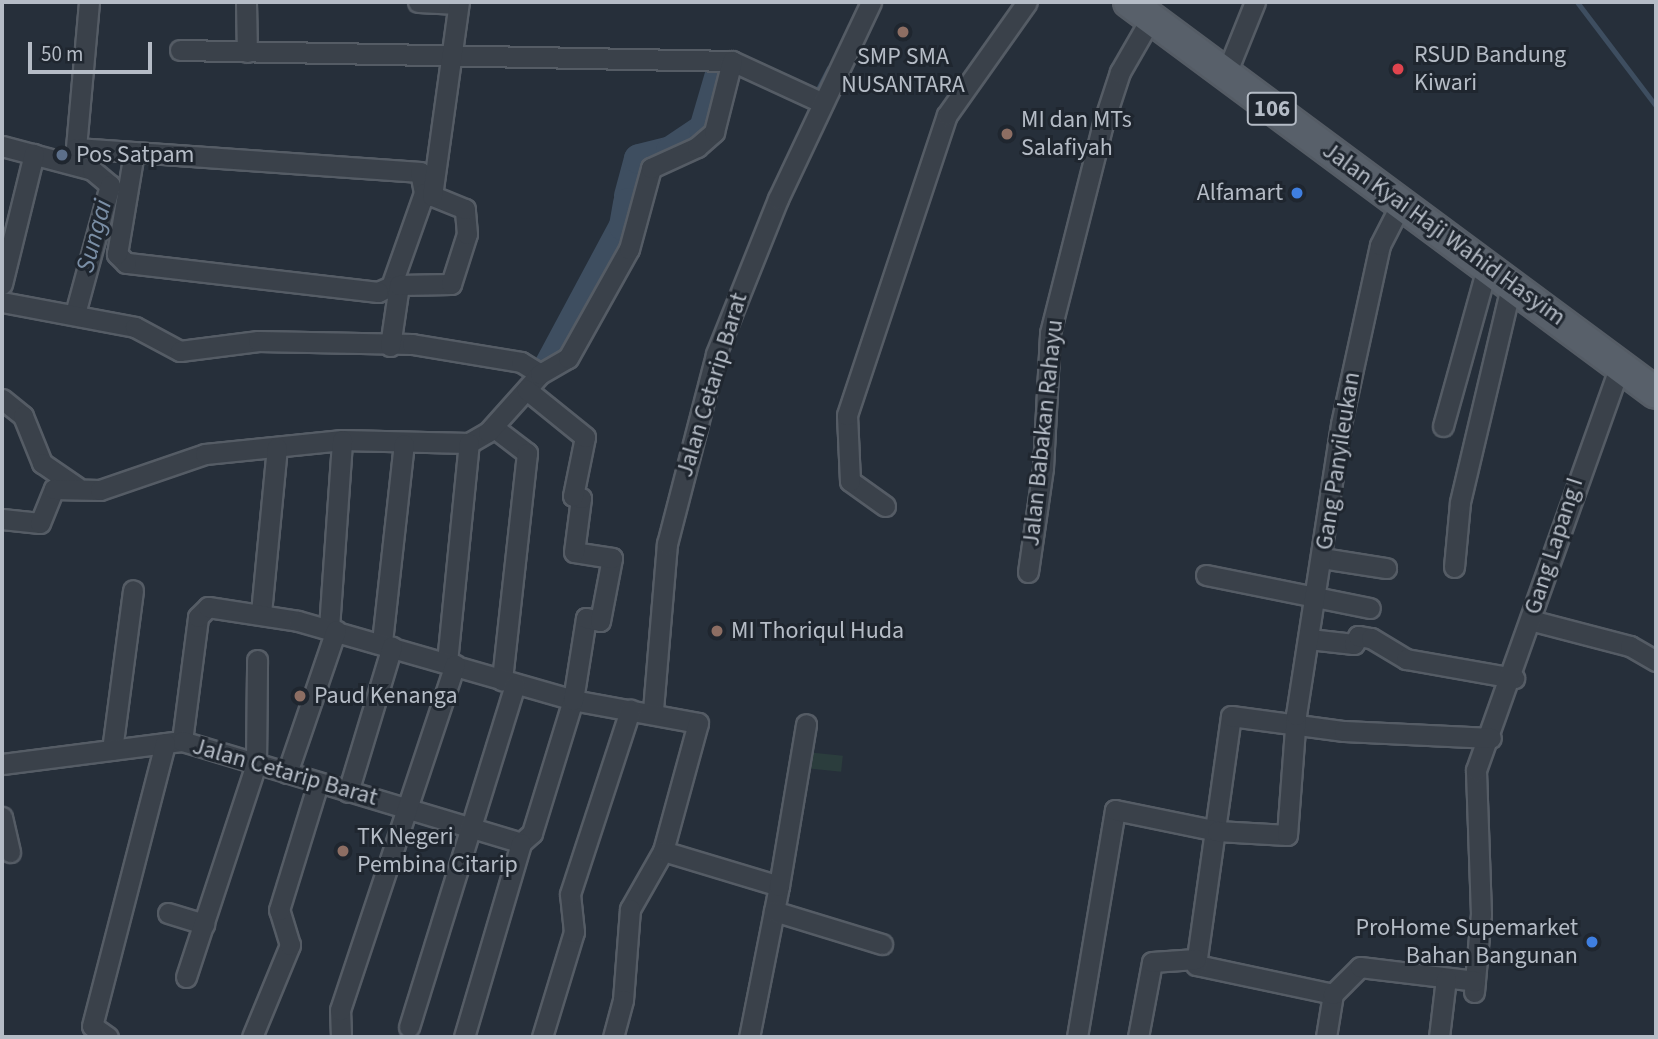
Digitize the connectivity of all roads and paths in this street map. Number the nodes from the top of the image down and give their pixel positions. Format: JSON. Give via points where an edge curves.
{"nodes":[{"id":1,"x":89,"y":2,"type":"edge"},
{"id":2,"x":246,"y":2,"type":"edge"},
{"id":3,"x":418,"y":2,"type":"edge"},
{"id":4,"x":870,"y":2,"type":"edge"},
{"id":5,"x":1027,"y":2,"type":"edge"},
{"id":6,"x":1255,"y":2,"type":"edge"},
{"id":7,"x":458,"y":3,"type":"edge"},
{"id":8,"x":1140,"y":10,"type":"edge"},
{"id":9,"x":180,"y":50,"type":"dead end"},
{"id":10,"x":247,"y":52,"type":"junction"},
{"id":11,"x":452,"y":52,"type":"junction"},
{"id":12,"x":732,"y":61,"type":"junction"},
{"id":13,"x":1226,"y":74,"type":"junction"},
{"id":14,"x":823,"y":103,"type":"junction"},
{"id":15,"x":2,"y":146,"type":"edge"},
{"id":16,"x":135,"y":152,"type":"junction"},
{"id":17,"x":33,"y":158,"type":"junction"},
{"id":18,"x":1402,"y":202,"type":"junction"},
{"id":19,"x":1500,"y":273,"type":"junction"},
{"id":20,"x":2,"y":284,"type":"edge"},
{"id":21,"x":2,"y":302,"type":"edge"},
{"id":22,"x":75,"y":314,"type":"junction"},
{"id":23,"x":390,"y":346,"type":"junction"},
{"id":24,"x":1620,"y":365,"type":"junction"},
{"id":25,"x":540,"y":374,"type":"junction"},
{"id":26,"x":527,"y":390,"type":"junction"},
{"id":27,"x":1656,"y":393,"type":"edge"},
{"id":28,"x":2,"y":399,"type":"edge"},
{"id":29,"x":1443,"y":426,"type":"dead end"},
{"id":30,"x":493,"y":427,"type":"junction"},
{"id":31,"x":342,"y":440,"type":"junction"},
{"id":32,"x":469,"y":443,"type":"junction"},
{"id":33,"x":404,"y":444,"type":"junction"},
{"id":34,"x":277,"y":447,"type":"junction"},
{"id":35,"x":85,"y":492,"type":"junction"},
{"id":36,"x":885,"y":506,"type":"dead end"},
{"id":37,"x":2,"y":519,"type":"edge"},
{"id":38,"x":1322,"y":558,"type":"junction"},
{"id":39,"x":1454,"y":567,"type":"dead end"},
{"id":40,"x":1386,"y":568,"type":"dead end"},
{"id":41,"x":1028,"y":572,"type":"dead end"},
{"id":42,"x":1206,"y":575,"type":"dead end"},
{"id":43,"x":133,"y":590,"type":"dead end"},
{"id":44,"x":1316,"y":593,"type":"junction"},
{"id":45,"x":1370,"y":608,"type":"dead end"},
{"id":46,"x":261,"y":613,"type":"junction"},
{"id":47,"x":1530,"y":620,"type":"junction"},
{"id":48,"x":332,"y":629,"type":"junction"},
{"id":49,"x":1309,"y":639,"type":"junction"},
{"id":50,"x":387,"y":644,"type":"junction"},
{"id":51,"x":257,"y":660,"type":"dead end"},
{"id":52,"x":1656,"y":661,"type":"edge"},
{"id":53,"x":451,"y":664,"type":"junction"},
{"id":54,"x":1514,"y":678,"type":"junction"},
{"id":55,"x":509,"y":683,"type":"junction"},
{"id":56,"x":573,"y":700,"type":"junction"},
{"id":57,"x":630,"y":710,"type":"junction"},
{"id":58,"x":653,"y":710,"type":"junction"},
{"id":59,"x":806,"y":724,"type":"dead end"},
{"id":60,"x":1296,"y":725,"type":"junction"},
{"id":61,"x":1493,"y":733,"type":"junction"},
{"id":62,"x":173,"y":742,"type":"junction"},
{"id":63,"x":112,"y":750,"type":"junction"},
{"id":64,"x":2,"y":764,"type":"edge"},
{"id":65,"x":256,"y":764,"type":"junction"},
{"id":66,"x":287,"y":773,"type":"junction"},
{"id":67,"x":318,"y":783,"type":"junction"},
{"id":68,"x":348,"y":792,"type":"junction"},
{"id":69,"x":409,"y":807,"type":"junction"},
{"id":70,"x":2,"y":817,"type":"edge"},
{"id":71,"x":468,"y":824,"type":"junction"},
{"id":72,"x":1217,"y":831,"type":"junction"},
{"id":73,"x":521,"y":844,"type":"junction"},
{"id":74,"x":663,"y":851,"type":"junction"},
{"id":75,"x":10,"y":852,"type":"dead end"},
{"id":76,"x":779,"y":886,"type":"junction"},
{"id":77,"x":774,"y":911,"type":"junction"},
{"id":78,"x":168,"y":913,"type":"dead end"},
{"id":79,"x":204,"y":924,"type":"junction"},
{"id":80,"x":882,"y":944,"type":"dead end"},
{"id":81,"x":1196,"y":960,"type":"junction"},
{"id":82,"x":186,"y":977,"type":"dead end"},
{"id":83,"x":1446,"y":978,"type":"junction"},
{"id":84,"x":1333,"y":994,"type":"junction"},
{"id":85,"x":409,"y":1027,"type":"dead end"},
{"id":86,"x":108,"y":1037,"type":"edge"},
{"id":87,"x":252,"y":1037,"type":"edge"},
{"id":88,"x":341,"y":1037,"type":"edge"},
{"id":89,"x":464,"y":1037,"type":"edge"},
{"id":90,"x":542,"y":1037,"type":"edge"},
{"id":91,"x":613,"y":1037,"type":"edge"},
{"id":92,"x":749,"y":1037,"type":"edge"},
{"id":93,"x":1077,"y":1037,"type":"edge"},
{"id":94,"x":1138,"y":1037,"type":"edge"},
{"id":95,"x":1326,"y":1037,"type":"edge"},
{"id":96,"x":1439,"y":1037,"type":"edge"}],
"edges":[{"from":1,"to":16,"type":"street","via":[[73,145]]},
{"from":2,"to":10,"type":"street"},
{"from":3,"to":7,"type":"street"},
{"from":4,"to":14,"type":"street","name":"Jalan Cetarip Barat"},
{"from":5,"to":36,"type":"street","via":[[947,115],[847,415],[850,481]]},
{"from":6,"to":13,"type":"street"},
{"from":7,"to":11,"type":"street"},
{"from":8,"to":13,"type":"main road","name":"Jalan Kyai Haji Wahid Hasyim","number":"106"},
{"from":8,"to":41,"type":"street","name":"Jalan Babakan Rahayu","via":[[1103,124],[1050,333],[1043,468]]},
{"from":9,"to":10,"type":"street"},
{"from":10,"to":11,"type":"street"},
{"from":11,"to":12,"type":"street"},
{"from":11,"to":23,"type":"street","via":[[432,196],[466,209],[467,234],[451,284],[399,285]]},
{"from":12,"to":14,"type":"street"},
{"from":12,"to":25,"type":"street","via":[[714,132],[651,168],[629,249],[568,358]]},
{"from":13,"to":18,"type":"main road","name":"Jalan Kyai Haji Wahid Hasyim","number":"106"},
{"from":14,"to":58,"type":"street","name":"Jalan Cetarip Barat","via":[[716,354],[667,544]]},
{"from":15,"to":17,"type":"street"},
{"from":16,"to":16,"type":"street","via":[[117,254],[126,263],[378,292],[391,286],[424,193],[420,173]]},
{"from":17,"to":20,"type":"street"},
{"from":17,"to":22,"type":"street","via":[[99,173],[110,185]]},
{"from":18,"to":19,"type":"main road","name":"Jalan Kyai Haji Wahid Hasyim","number":"106"},
{"from":18,"to":38,"type":"street","name":"Gang Panyileukan","via":[[1380,245],[1349,381]]},
{"from":19,"to":24,"type":"main road","name":"Jalan Kyai Haji Wahid Hasyim","number":"106"},
{"from":19,"to":29,"type":"street"},
{"from":19,"to":39,"type":"street"},
{"from":21,"to":22,"type":"street"},
{"from":22,"to":23,"type":"street","via":[[135,327],[180,351],[258,341]]},
{"from":23,"to":25,"type":"street","via":[[471,352],[521,362]]},
{"from":24,"to":27,"type":"main road","name":"Jalan Kyai Haji Wahid Hasyim","number":"106"},
{"from":24,"to":47,"type":"street","name":"Gang Lapang I"},
{"from":25,"to":26,"type":"street"},
{"from":26,"to":30,"type":"street"},
{"from":26,"to":56,"type":"street","via":[[585,437],[573,496],[581,498],[574,552],[612,558],[600,621],[584,622]]},
{"from":28,"to":35,"type":"street","via":[[23,416],[42,463]]},
{"from":30,"to":32,"type":"street"},
{"from":30,"to":55,"type":"street","via":[[527,453]]},
{"from":31,"to":33,"type":"street"},
{"from":31,"to":34,"type":"street"},
{"from":31,"to":48,"type":"street"},
{"from":32,"to":33,"type":"street"},
{"from":32,"to":53,"type":"street"},
{"from":33,"to":50,"type":"street"},
{"from":34,"to":35,"type":"street","via":[[205,454]]},
{"from":34,"to":46,"type":"street"},
{"from":35,"to":37,"type":"street","via":[[54,489],[40,523]]},
{"from":38,"to":40,"type":"street"},
{"from":38,"to":44,"type":"street","name":"Gang Panyileukan"},
{"from":42,"to":44,"type":"street"},
{"from":43,"to":63,"type":"street"},
{"from":44,"to":45,"type":"street"},
{"from":44,"to":49,"type":"street","name":"Gang Panyileukan"},
{"from":46,"to":48,"type":"street"},
{"from":46,"to":62,"type":"street","via":[[208,607],[199,613]]},
{"from":47,"to":52,"type":"street","via":[[1630,646]]},
{"from":47,"to":54,"type":"street","name":"Gang Lapang I"},
{"from":48,"to":50,"type":"street"},
{"from":48,"to":66,"type":"street"},
{"from":49,"to":54,"type":"street","via":[[1354,644],[1358,636],[1371,638],[1406,659]]},
{"from":49,"to":60,"type":"street","name":"Gang Panyileukan"},
{"from":50,"to":53,"type":"street"},
{"from":50,"to":68,"type":"street"},
{"from":51,"to":65,"type":"street"},
{"from":53,"to":55,"type":"street"},
{"from":53,"to":69,"type":"street"},
{"from":54,"to":61,"type":"street","name":"Gang Lapang I"},
{"from":55,"to":56,"type":"street"},
{"from":55,"to":71,"type":"street"},
{"from":56,"to":57,"type":"street"},
{"from":56,"to":73,"type":"street","via":[[532,833]]},
{"from":57,"to":58,"type":"street"},
{"from":57,"to":90,"type":"street","via":[[570,894],[574,932]]},
{"from":58,"to":74,"type":"street","via":[[701,728]]},
{"from":59,"to":76,"type":"street"},
{"from":60,"to":61,"type":"street"},
{"from":60,"to":72,"type":"street","name":"Gang Panyileukan","via":[[1287,835]]},
{"from":60,"to":72,"type":"street","via":[[1231,716]]},
{"from":61,"to":83,"type":"street","name":"Gang Lapang I","via":[[1475,788],[1481,914],[1474,986]]},
{"from":62,"to":63,"type":"street","name":"Jalan Cetarip Barat"},
{"from":62,"to":65,"type":"street","name":"Jalan Cetarip Barat"},
{"from":62,"to":86,"type":"street","via":[[92,1026]]},
{"from":63,"to":64,"type":"street","name":"Jalan Cetarip Barat"},
{"from":65,"to":66,"type":"street","name":"Jalan Cetarip Barat"},
{"from":65,"to":79,"type":"street"},
{"from":66,"to":67,"type":"street","name":"Jalan Cetarip Barat"},
{"from":67,"to":68,"type":"street","name":"Jalan Cetarip Barat"},
{"from":67,"to":87,"type":"street","via":[[279,910],[290,946]]},
{"from":68,"to":69,"type":"street","name":"Jalan Cetarip Barat"},
{"from":69,"to":71,"type":"street","name":"Jalan Cetarip Barat"},
{"from":69,"to":88,"type":"street","via":[[340,1010]]},
{"from":70,"to":75,"type":"street"},
{"from":71,"to":73,"type":"street","name":"Jalan Cetarip Barat"},
{"from":71,"to":85,"type":"street"},
{"from":72,"to":81,"type":"street"},
{"from":72,"to":93,"type":"street","via":[[1115,810]]},
{"from":73,"to":89,"type":"street"},
{"from":74,"to":76,"type":"street"},
{"from":74,"to":91,"type":"street","via":[[630,909],[623,1000]]},
{"from":76,"to":77,"type":"street"},
{"from":77,"to":80,"type":"street"},
{"from":77,"to":92,"type":"street"},
{"from":78,"to":79,"type":"street"},
{"from":79,"to":82,"type":"street"},
{"from":81,"to":84,"type":"street","via":[[1201,969],[1253,973]]},
{"from":81,"to":94,"type":"street","via":[[1152,962]]},
{"from":83,"to":84,"type":"street","via":[[1368,965],[1353,970]]},
{"from":83,"to":96,"type":"street"},
{"from":84,"to":95,"type":"street"}]}
